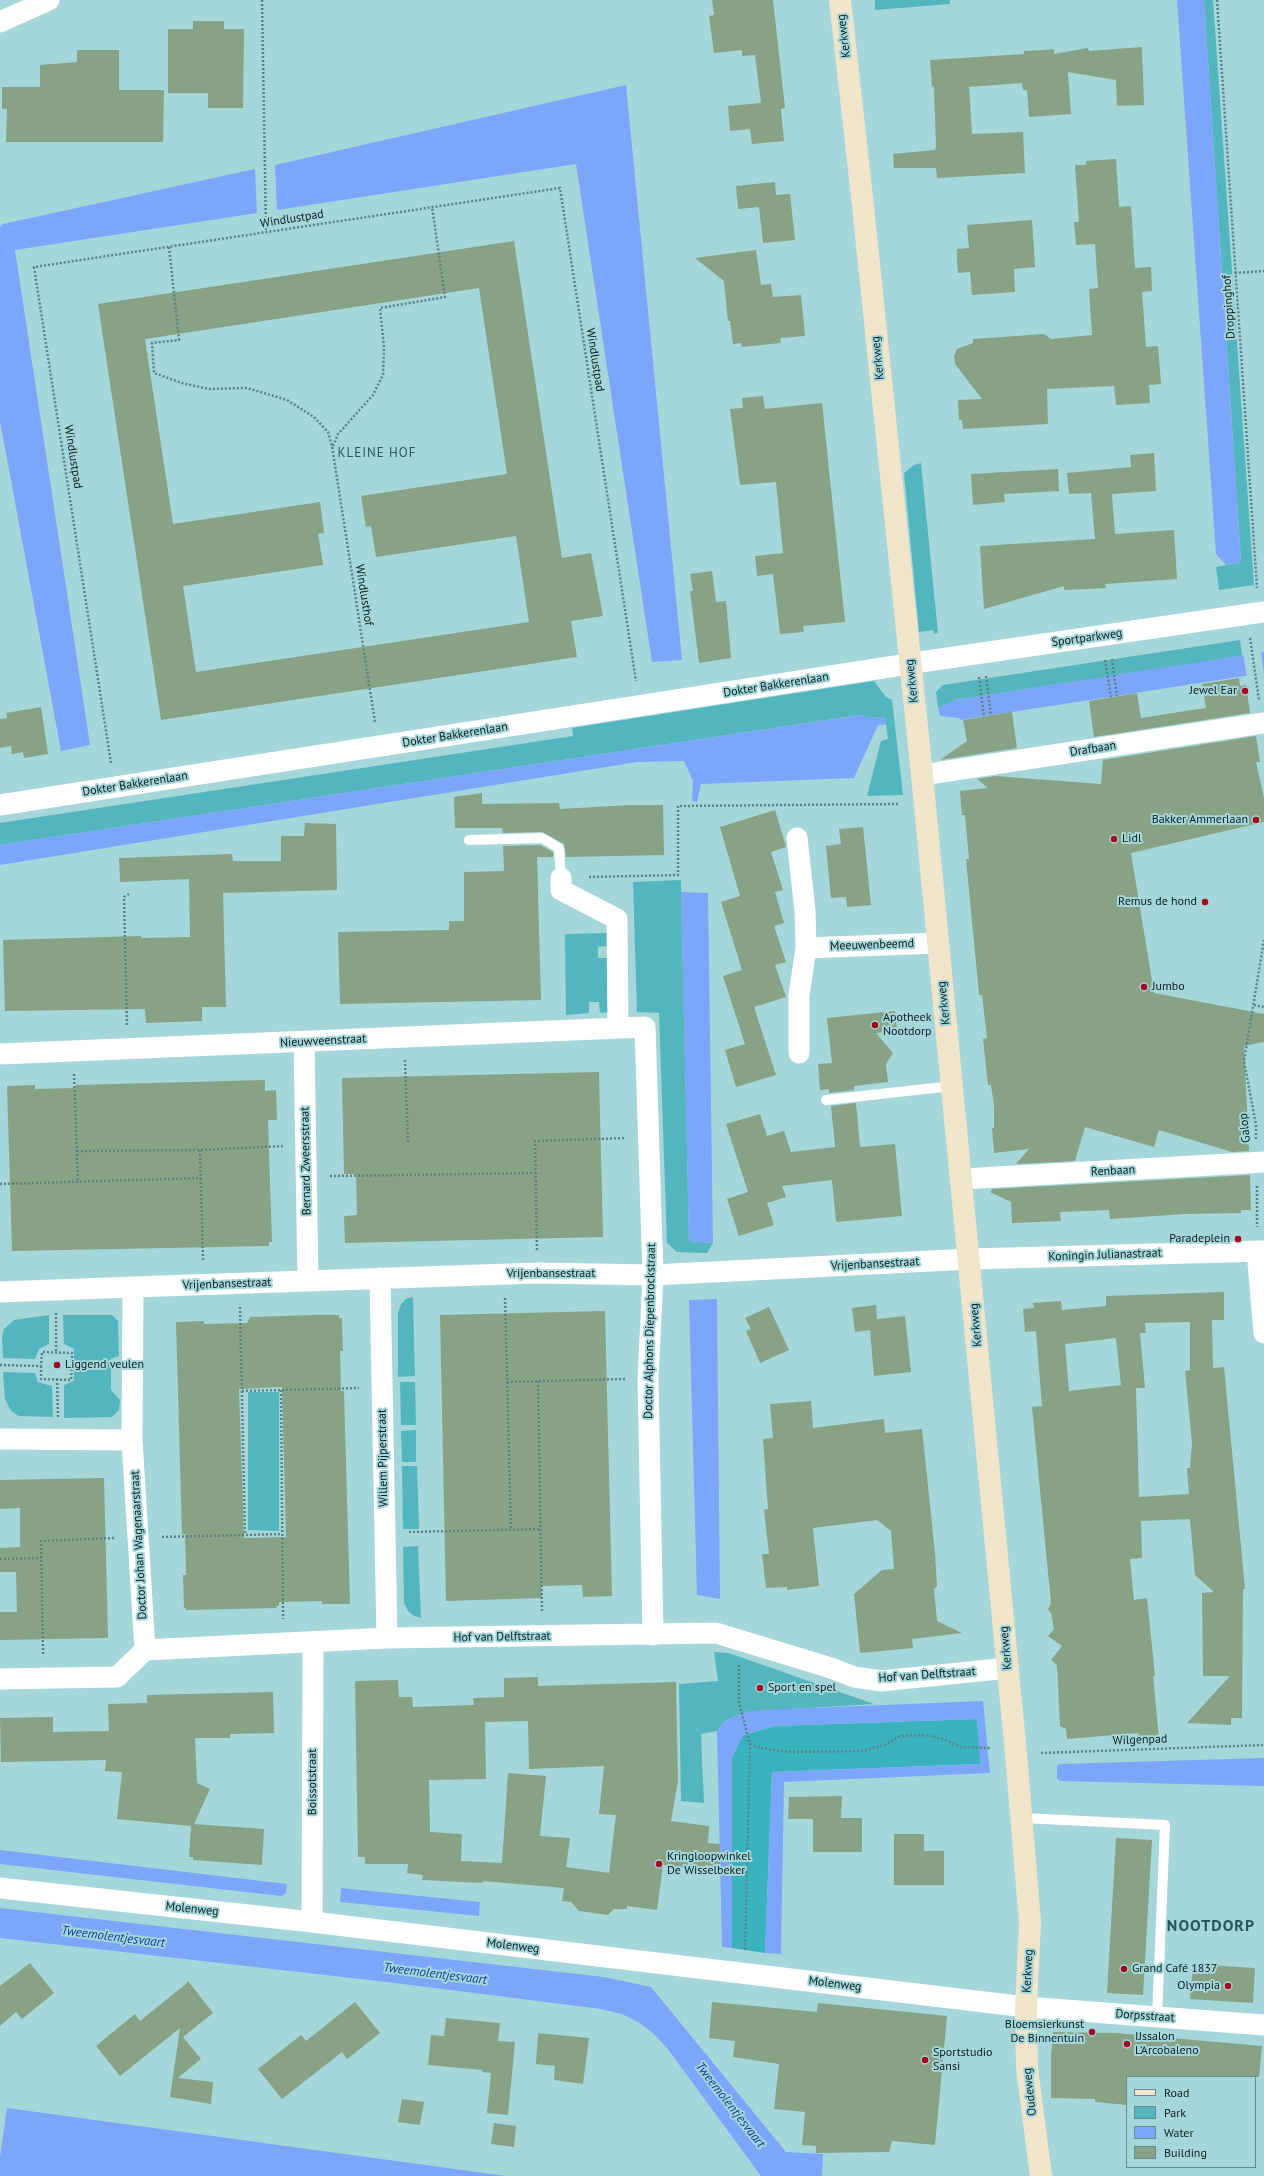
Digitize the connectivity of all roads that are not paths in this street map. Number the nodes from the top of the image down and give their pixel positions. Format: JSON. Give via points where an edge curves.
{"nodes":[{"id":1,"x":49,"y":0,"type":"edge"},
{"id":2,"x":840,"y":0,"type":"edge"},
{"id":3,"x":0,"y":22,"type":"edge"},
{"id":4,"x":1262,"y":612,"type":"edge"},
{"id":5,"x":911,"y":664,"type":"junction"},
{"id":6,"x":1264,"y":723,"type":"edge"},
{"id":7,"x":922,"y":775,"type":"junction"},
{"id":8,"x":0,"y":805,"type":"edge"},
{"id":9,"x":797,"y":838,"type":"dead end"},
{"id":10,"x":468,"y":840,"type":"dead end"},
{"id":11,"x":561,"y":878,"type":"joint"},
{"id":12,"x":938,"y":943,"type":"junction"},
{"id":13,"x":806,"y":948,"type":"junction"},
{"id":14,"x":645,"y":1027,"type":"joint"},
{"id":15,"x":618,"y":1028,"type":"junction"},
{"id":16,"x":304,"y":1042,"type":"junction"},
{"id":17,"x":799,"y":1053,"type":"dead end"},
{"id":18,"x":0,"y":1054,"type":"edge"},
{"id":19,"x":952,"y":1086,"type":"junction"},
{"id":20,"x":826,"y":1100,"type":"dead end"},
{"id":21,"x":1261,"y":1162,"type":"edge"},
{"id":22,"x":962,"y":1179,"type":"junction"},
{"id":23,"x":1261,"y":1251,"type":"edge"},
{"id":24,"x":970,"y":1259,"type":"junction"},
{"id":25,"x":652,"y":1275,"type":"junction"},
{"id":26,"x":380,"y":1278,"type":"junction"},
{"id":27,"x":308,"y":1280,"type":"junction"},
{"id":28,"x":133,"y":1287,"type":"junction"},
{"id":29,"x":0,"y":1292,"type":"edge"},
{"id":30,"x":1264,"y":1333,"type":"edge"},
{"id":31,"x":0,"y":1439,"type":"edge"},
{"id":32,"x":132,"y":1440,"type":"junction"},
{"id":33,"x":653,"y":1635,"type":"junction"},
{"id":34,"x":387,"y":1638,"type":"junction"},
{"id":35,"x":313,"y":1642,"type":"junction"},
{"id":36,"x":145,"y":1650,"type":"junction"},
{"id":37,"x":1008,"y":1668,"type":"junction"},
{"id":38,"x":0,"y":1679,"type":"edge"},
{"id":39,"x":1022,"y":1818,"type":"junction"},
{"id":40,"x":0,"y":1888,"type":"edge"},
{"id":41,"x":312,"y":1922,"type":"junction"},
{"id":42,"x":1026,"y":2007,"type":"junction"},
{"id":43,"x":1157,"y":2017,"type":"junction"},
{"id":44,"x":1264,"y":2025,"type":"edge"},
{"id":45,"x":1041,"y":2176,"type":"edge"}],
"edges":[{"from":1,"to":3,"type":"street"},
{"from":2,"to":5,"type":"street","name":"Kerkweg"},
{"from":4,"to":5,"type":"street","name":"Sportparkweg"},
{"from":5,"to":7,"type":"street","name":"Kerkweg"},
{"from":5,"to":8,"type":"street","name":"Dokter Bakkerenlaan"},
{"from":6,"to":7,"type":"street","name":"Drafbaan"},
{"from":7,"to":12,"type":"street","name":"Kerkweg"},
{"from":9,"to":13,"type":"street","via":[[805,911]]},
{"from":10,"to":11,"type":"lane","via":[[542,838],[559,848]]},
{"from":11,"to":15,"type":"street","via":[[562,890],[617,919]]},
{"from":12,"to":13,"type":"street","name":"Meeuwenbeemd"},
{"from":12,"to":19,"type":"street","name":"Kerkweg"},
{"from":13,"to":17,"type":"street","via":[[799,995]]},
{"from":14,"to":15,"type":"street","name":"Nieuwveenstraat"},
{"from":14,"to":25,"type":"street","name":"Doctor Alphons Diepenbrockstraat"},
{"from":15,"to":16,"type":"street","name":"Nieuwveenstraat"},
{"from":16,"to":18,"type":"street","name":"Nieuwveenstraat"},
{"from":16,"to":27,"type":"street","name":"Bernard Zweersstraat"},
{"from":19,"to":20,"type":"lane"},
{"from":19,"to":22,"type":"street","name":"Kerkweg"},
{"from":21,"to":22,"type":"street","name":"Renbaan"},
{"from":22,"to":24,"type":"street","name":"Kerkweg"},
{"from":23,"to":24,"type":"street","name":"Koningin Julianastraat"},
{"from":23,"to":30,"type":"street"},
{"from":24,"to":25,"type":"street","name":"Vrijenbansestraat"},
{"from":24,"to":37,"type":"street","name":"Kerkweg"},
{"from":25,"to":26,"type":"street","name":"Vrijenbansestraat","via":[[538,1273]]},
{"from":25,"to":33,"type":"street","name":"Doctor Alphons Diepenbrockstraat","via":[[648,1379]]},
{"from":26,"to":27,"type":"street","name":"Vrijenbansestraat"},
{"from":26,"to":34,"type":"street","name":"Willem Pijperstraat"},
{"from":27,"to":28,"type":"street","name":"Vrijenbansestraat"},
{"from":28,"to":29,"type":"street","name":"Vrijenbansestraat"},
{"from":28,"to":32,"type":"street","name":"Doctor Johan Wagenaarstraat"},
{"from":31,"to":32,"type":"street"},
{"from":32,"to":36,"type":"street","name":"Doctor Johan Wagenaarstraat"},
{"from":33,"to":34,"type":"street","name":"Hof van Delftstraat"},
{"from":33,"to":37,"type":"street","name":"Hof van Delftstraat","via":[[716,1633],[854,1677],[881,1681]]},
{"from":34,"to":35,"type":"street","name":"Hof van Delftstraat"},
{"from":35,"to":36,"type":"street","name":"Hof van Delftstraat"},
{"from":35,"to":41,"type":"street","name":"Boissotstraat"},
{"from":36,"to":38,"type":"street","via":[[117,1677]]},
{"from":37,"to":39,"type":"street","name":"Kerkweg"},
{"from":39,"to":42,"type":"street","name":"Kerkweg","via":[[1030,1922]]},
{"from":39,"to":43,"type":"lane","via":[[1165,1825]]},
{"from":40,"to":41,"type":"street","name":"Molenweg"},
{"from":41,"to":42,"type":"street","name":"Molenweg"},
{"from":42,"to":43,"type":"street","name":"Dorpsstraat"},
{"from":42,"to":45,"type":"street","name":"Oudeweg","via":[[1027,2068]]},
{"from":43,"to":44,"type":"street","name":"Dorpsstraat"}]}
